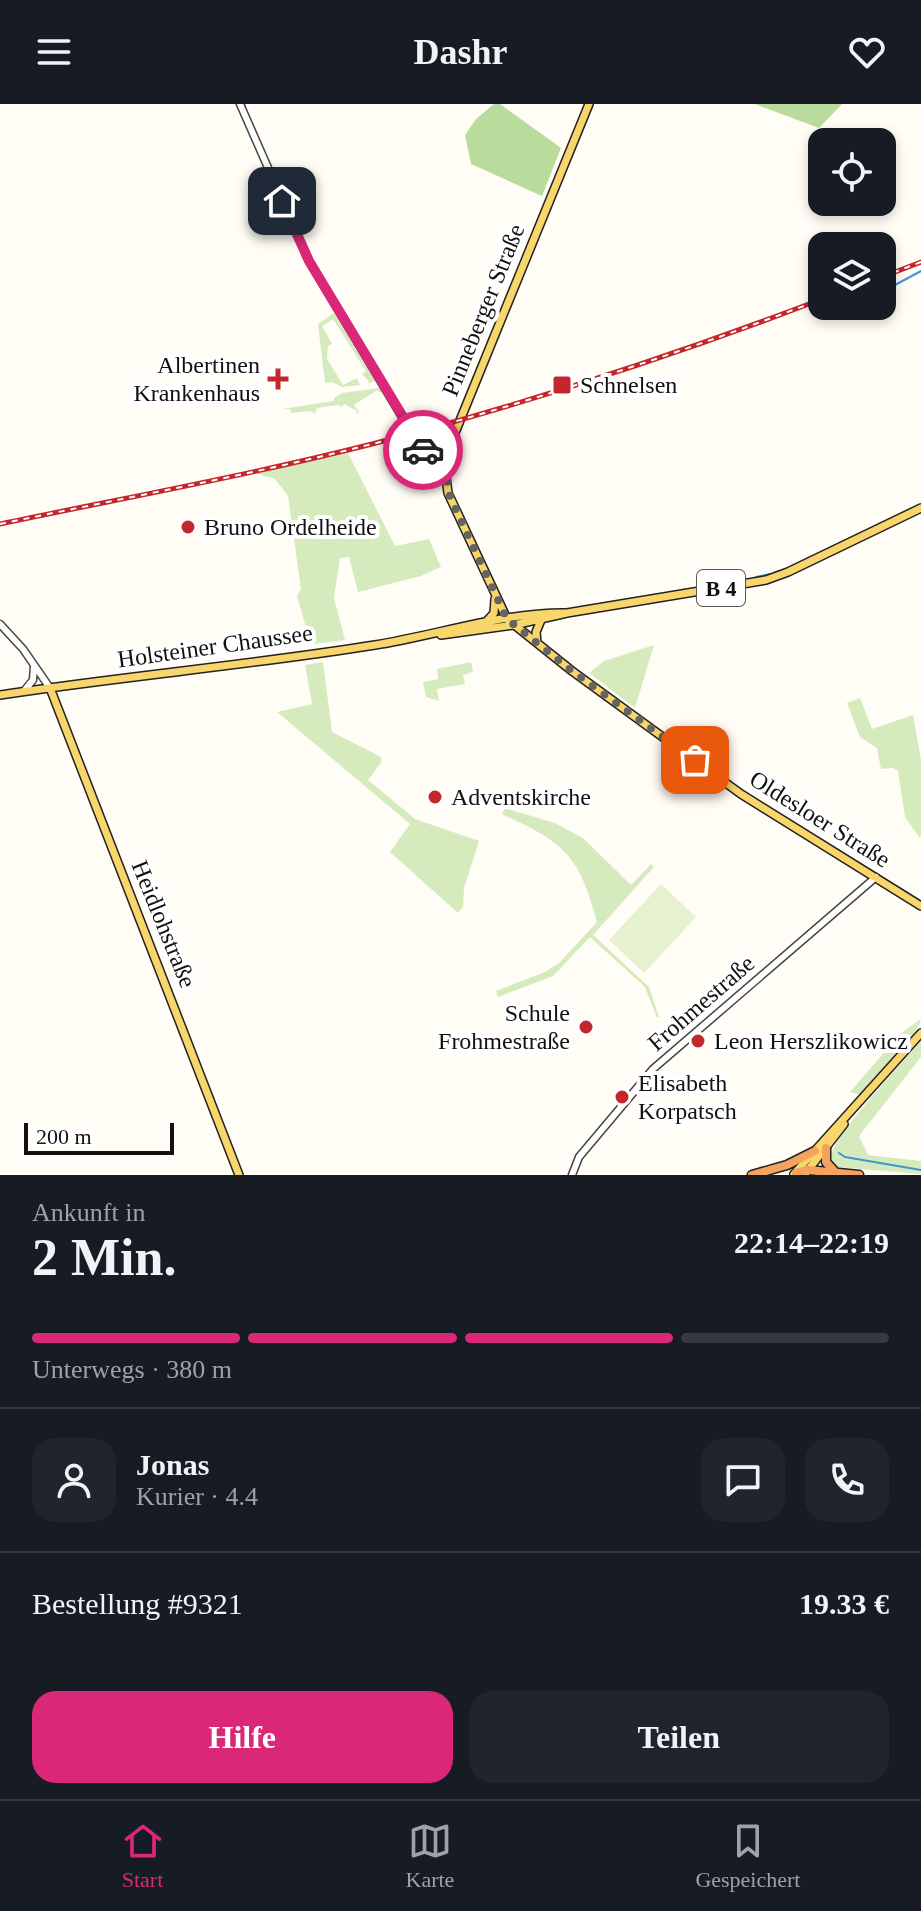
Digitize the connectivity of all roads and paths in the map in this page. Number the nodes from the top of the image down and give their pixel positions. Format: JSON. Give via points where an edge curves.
{"nodes":[{"id":1,"x":240,"y":104,"type":"edge"},
{"id":2,"x":589,"y":104,"type":"edge"},
{"id":3,"x":445,"y":473,"type":"junction"},
{"id":4,"x":921,"y":508,"type":"edge"},
{"id":5,"x":495,"y":597,"type":"junction"},
{"id":6,"x":567,"y":613,"type":"junction"},
{"id":7,"x":541,"y":620,"type":"junction"},
{"id":8,"x":510,"y":622,"type":"junction"},
{"id":9,"x":485,"y":623,"type":"junction"},
{"id":10,"x":0,"y":624,"type":"edge"},
{"id":11,"x":435,"y":634,"type":"junction"},
{"id":12,"x":537,"y":643,"type":"junction"},
{"id":13,"x":34,"y":666,"type":"junction"},
{"id":14,"x":50,"y":688,"type":"junction"},
{"id":15,"x":24,"y":691,"type":"junction"},
{"id":16,"x":0,"y":695,"type":"edge"},
{"id":17,"x":876,"y":877,"type":"junction"},
{"id":18,"x":921,"y":906,"type":"edge"},
{"id":19,"x":921,"y":1033,"type":"edge"},
{"id":20,"x":847,"y":1118,"type":"junction"},
{"id":21,"x":826,"y":1148,"type":"junction"},
{"id":22,"x":815,"y":1151,"type":"junction"},
{"id":23,"x":778,"y":1168,"type":"junction"},
{"id":24,"x":798,"y":1173,"type":"edge"},
{"id":25,"x":835,"y":1173,"type":"junction"},
{"id":26,"x":239,"y":1175,"type":"edge"},
{"id":27,"x":572,"y":1175,"type":"edge"},
{"id":28,"x":752,"y":1175,"type":"edge"},
{"id":29,"x":859,"y":1175,"type":"edge"}],
"edges":[{"from":1,"to":3,"type":"street","via":[[309,261],[436,473]]},
{"from":2,"to":3,"type":"main road","name":"Pinneberger Straße","via":[[453,438]]},
{"from":3,"to":5,"type":"main road","via":[[450,497]]},
{"from":4,"to":6,"type":"main road","name":"Holsteiner Chaussee","number":"B 4","via":[[773,578]]},
{"from":5,"to":8,"type":"main road"},
{"from":5,"to":9,"type":"main road","via":[[494,613]]},
{"from":6,"to":7,"type":"main road","name":"Holsteiner Chaussee","number":"B 4"},
{"from":6,"to":8,"type":"main road","name":"Holsteiner Chaussee","number":"B 4"},
{"from":7,"to":8,"type":"main road","name":"Holsteiner Chaussee","number":"B 4"},
{"from":7,"to":12,"type":"main road"},
{"from":8,"to":9,"type":"main road","name":"Holsteiner Chaussee","number":"B 4"},
{"from":8,"to":11,"type":"main road","name":"Holsteiner Chaussee","number":"B 4"},
{"from":8,"to":12,"type":"main road","name":"Oldesloer Straße"},
{"from":9,"to":11,"type":"main road","name":"Holsteiner Chaussee","number":"B 4"},
{"from":10,"to":13,"type":"street"},
{"from":11,"to":14,"type":"main road","name":"Holsteiner Chaussee","number":"B 4"},
{"from":12,"to":17,"type":"main road","name":"Oldesloer Straße","via":[[741,794]]},
{"from":13,"to":14,"type":"street"},
{"from":13,"to":15,"type":"street","via":[[33,680]]},
{"from":14,"to":15,"type":"main road","name":"Holsteiner Chaussee","number":"B 4"},
{"from":14,"to":26,"type":"main road","name":"Heidlohstraße"},
{"from":15,"to":16,"type":"main road","name":"Holsteiner Chaussee","number":"B 4"},
{"from":17,"to":18,"type":"main road","name":"Oldesloer Straße"},
{"from":17,"to":27,"type":"street","name":"Frohmestraße","via":[[653,1069],[579,1157]]},
{"from":19,"to":20,"type":"main road"},
{"from":20,"to":21,"type":"main road"},
{"from":20,"to":22,"type":"main road"},
{"from":21,"to":24,"type":"main road"},
{"from":21,"to":25,"type":"highway","via":[[826,1162]]},
{"from":22,"to":23,"type":"highway"},
{"from":22,"to":24,"type":"main road"},
{"from":23,"to":24,"type":"highway"},
{"from":23,"to":28,"type":"highway"},
{"from":24,"to":25,"type":"highway"},
{"from":25,"to":29,"type":"highway"}]}
